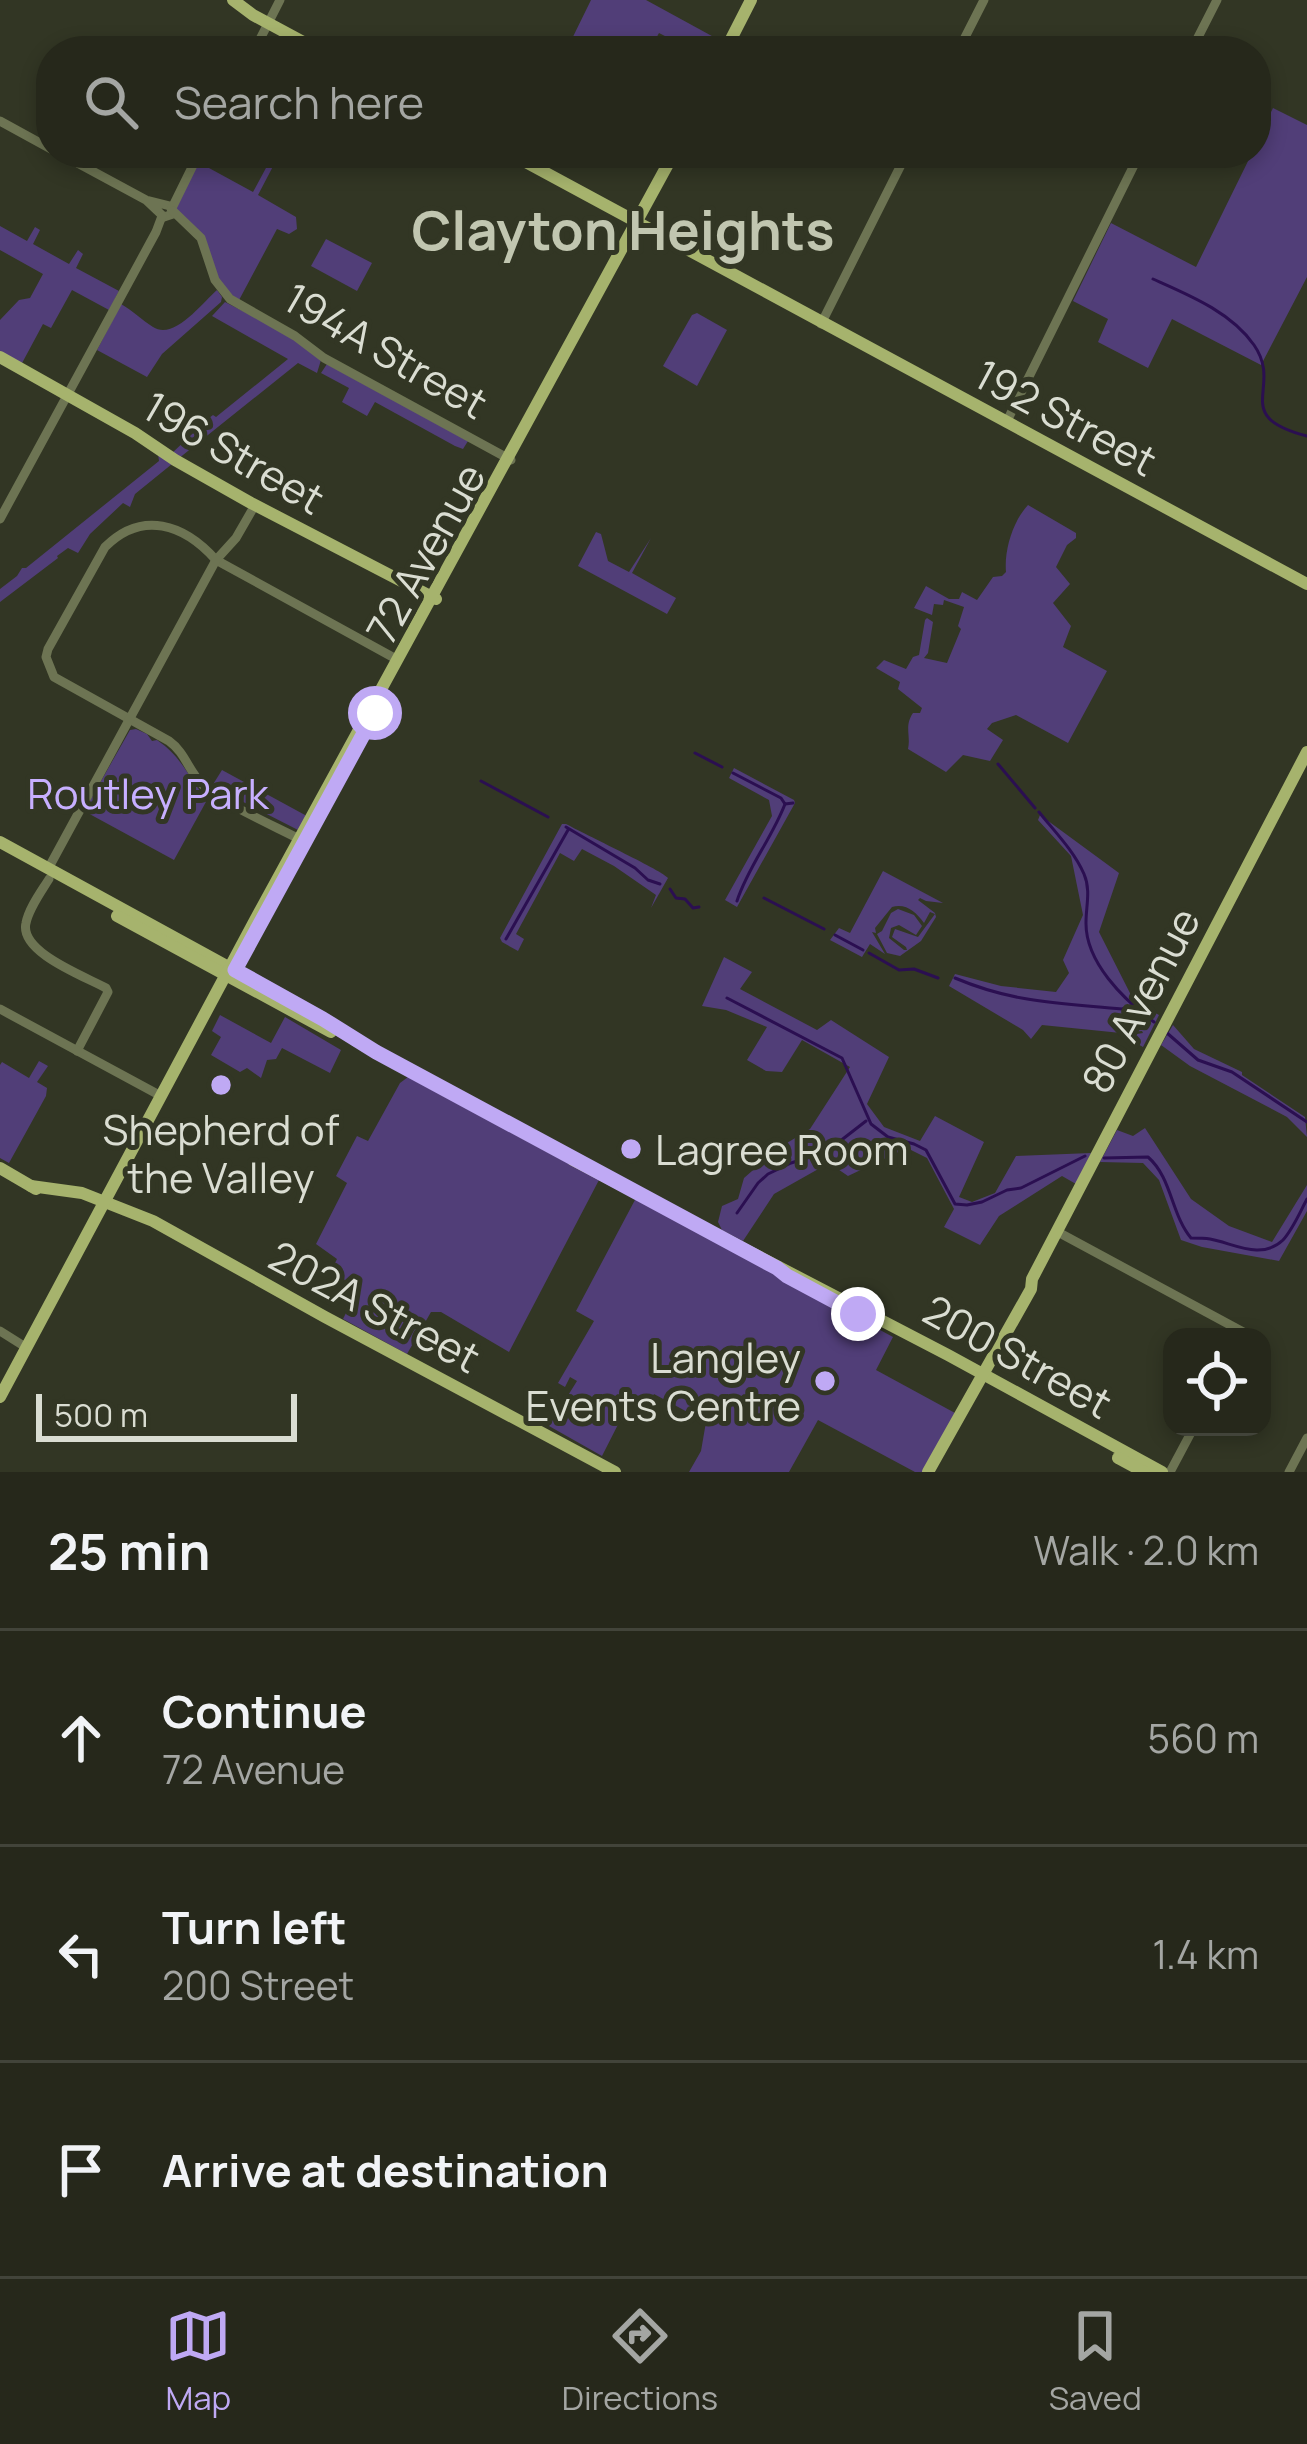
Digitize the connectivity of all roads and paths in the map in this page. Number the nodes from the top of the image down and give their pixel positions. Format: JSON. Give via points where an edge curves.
{"nodes":[{"id":1,"x":230,"y":0,"type":"edge"},
{"id":2,"x":280,"y":0,"type":"edge"},
{"id":3,"x":751,"y":0,"type":"edge"},
{"id":4,"x":984,"y":0,"type":"edge"},
{"id":5,"x":1217,"y":0,"type":"edge"},
{"id":6,"x":268,"y":25,"type":"junction"},
{"id":7,"x":262,"y":36,"type":"edge"},
{"id":8,"x":288,"y":36,"type":"edge"},
{"id":9,"x":733,"y":36,"type":"edge"},
{"id":10,"x":966,"y":36,"type":"edge"},
{"id":11,"x":1199,"y":36,"type":"edge"},
{"id":12,"x":0,"y":121,"type":"edge"},
{"id":13,"x":36,"y":141,"type":"edge"},
{"id":14,"x":87,"y":168,"type":"edge"},
{"id":15,"x":191,"y":168,"type":"edge"},
{"id":16,"x":533,"y":168,"type":"edge"},
{"id":17,"x":666,"y":168,"type":"edge"},
{"id":18,"x":900,"y":168,"type":"edge"},
{"id":19,"x":1133,"y":168,"type":"edge"},
{"id":20,"x":167,"y":212,"type":"junction"},
{"id":21,"x":638,"y":225,"type":"junction"},
{"id":22,"x":821,"y":324,"type":"junction"},
{"id":23,"x":577,"y":338,"type":"junction"},
{"id":24,"x":0,"y":356,"type":"edge"},
{"id":25,"x":68,"y":395,"type":"junction"},
{"id":26,"x":1006,"y":423,"type":"junction"},
{"id":27,"x":511,"y":459,"type":"junction"},
{"id":28,"x":0,"y":483,"type":"edge"},
{"id":29,"x":15,"y":491,"type":"junction"},
{"id":30,"x":253,"y":504,"type":"junction"},
{"id":31,"x":0,"y":519,"type":"edge"},
{"id":32,"x":472,"y":526,"type":"junction"},
{"id":33,"x":461,"y":554,"type":"junction"},
{"id":34,"x":216,"y":560,"type":"junction"},
{"id":35,"x":1307,"y":584,"type":"edge"},
{"id":36,"x":435,"y":599,"type":"junction"},
{"id":37,"x":398,"y":660,"type":"junction"},
{"id":38,"x":385,"y":689,"type":"junction"},
{"id":39,"x":130,"y":719,"type":"junction"},
{"id":40,"x":1307,"y":752,"type":"edge"},
{"id":41,"x":303,"y":841,"type":"junction"},
{"id":42,"x":0,"y":847,"type":"edge"},
{"id":43,"x":48,"y":874,"type":"junction"},
{"id":44,"x":230,"y":974,"type":"junction"},
{"id":45,"x":0,"y":1009,"type":"edge"},
{"id":46,"x":77,"y":1051,"type":"junction"},
{"id":47,"x":161,"y":1096,"type":"junction"},
{"id":48,"x":0,"y":1168,"type":"edge"},
{"id":49,"x":105,"y":1205,"type":"junction"},
{"id":50,"x":1056,"y":1231,"type":"junction"},
{"id":51,"x":1231,"y":1328,"type":"edge"},
{"id":52,"x":0,"y":1331,"type":"edge"},
{"id":53,"x":27,"y":1348,"type":"junction"},
{"id":54,"x":979,"y":1377,"type":"junction"},
{"id":55,"x":0,"y":1397,"type":"edge"},
{"id":56,"x":1188,"y":1436,"type":"edge"},
{"id":57,"x":1307,"y":1438,"type":"edge"},
{"id":58,"x":615,"y":1472,"type":"edge"},
{"id":59,"x":928,"y":1472,"type":"edge"},
{"id":60,"x":1144,"y":1472,"type":"edge"},
{"id":61,"x":1166,"y":1472,"type":"edge"},
{"id":62,"x":1289,"y":1472,"type":"edge"}],
"edges":[{"from":1,"to":6,"type":"main road"},
{"from":2,"to":6,"type":"street"},
{"from":3,"to":9,"type":"main road"},
{"from":4,"to":10,"type":"street"},
{"from":5,"to":11,"type":"street"},
{"from":6,"to":7,"type":"street"},
{"from":6,"to":8,"type":"main road"},
{"from":12,"to":13,"type":"street"},
{"from":14,"to":20,"type":"street"},
{"from":15,"to":20,"type":"street"},
{"from":16,"to":21,"type":"main road","name":"192 Street"},
{"from":17,"to":21,"type":"main road","name":"72 Avenue"},
{"from":18,"to":22,"type":"street"},
{"from":19,"to":26,"type":"street"},
{"from":20,"to":25,"type":"street"},
{"from":20,"to":27,"type":"street","name":"194A Street","via":[[201,238],[226,297]]},
{"from":21,"to":22,"type":"main road","name":"192 Street"},
{"from":21,"to":23,"type":"main road","name":"72 Avenue"},
{"from":21,"to":23,"type":"main road","name":"72 Avenue"},
{"from":22,"to":26,"type":"main road","name":"192 Street"},
{"from":23,"to":27,"type":"main road","name":"72 Avenue"},
{"from":23,"to":27,"type":"main road","name":"72 Avenue"},
{"from":24,"to":25,"type":"main road","name":"196 Street"},
{"from":25,"to":29,"type":"street"},
{"from":25,"to":30,"type":"main road","name":"196 Street"},
{"from":26,"to":35,"type":"main road","name":"192 Street"},
{"from":27,"to":32,"type":"main road","name":"72 Avenue"},
{"from":27,"to":33,"type":"main road","name":"72 Avenue"},
{"from":28,"to":29,"type":"street"},
{"from":29,"to":31,"type":"street"},
{"from":30,"to":34,"type":"street"},
{"from":30,"to":36,"type":"main road","name":"196 Street"},
{"from":32,"to":33,"type":"main road"},
{"from":32,"to":36,"type":"main road","name":"72 Avenue"},
{"from":33,"to":36,"type":"main road","name":"72 Avenue"},
{"from":34,"to":37,"type":"street"},
{"from":34,"to":39,"type":"street"},
{"from":34,"to":39,"type":"street","via":[[167,526],[148,523],[117,535],[48,649],[54,677]]},
{"from":36,"to":37,"type":"main road","name":"72 Avenue"},
{"from":36,"to":38,"type":"main road","name":"72 Avenue"},
{"from":37,"to":38,"type":"main road","name":"72 Avenue"},
{"from":38,"to":41,"type":"main road","name":"72 Avenue"},
{"from":38,"to":41,"type":"main road","name":"72 Avenue"},
{"from":39,"to":41,"type":"street","via":[[175,745],[209,790]]},
{"from":39,"to":43,"type":"street"},
{"from":40,"to":50,"type":"main road","name":"80 Avenue"},
{"from":41,"to":44,"type":"main road","name":"72 Avenue"},
{"from":42,"to":43,"type":"main road","name":"200 Street"},
{"from":42,"to":43,"type":"main road","name":"200 Street"},
{"from":43,"to":44,"type":"main road","name":"200 Street"},
{"from":43,"to":46,"type":"street","via":[[27,938],[108,992]]},
{"from":44,"to":47,"type":"main road","name":"72 Avenue"},
{"from":44,"to":49,"type":"main road","name":"72 Avenue"},
{"from":44,"to":54,"type":"main road","name":"200 Street"},
{"from":45,"to":46,"type":"street"},
{"from":46,"to":47,"type":"street"},
{"from":47,"to":49,"type":"main road","name":"72 Avenue"},
{"from":48,"to":49,"type":"main road","name":"202A Street","via":[[44,1193]]},
{"from":49,"to":53,"type":"main road","name":"72 Avenue"},
{"from":49,"to":58,"type":"main road","name":"202A Street"},
{"from":50,"to":51,"type":"street"},
{"from":50,"to":54,"type":"main road","name":"80 Avenue"},
{"from":52,"to":53,"type":"street"},
{"from":53,"to":55,"type":"main road","name":"72 Avenue"},
{"from":54,"to":59,"type":"main road","name":"80 Avenue"},
{"from":54,"to":60,"type":"main road","name":"200 Street"},
{"from":54,"to":61,"type":"main road","name":"200 Street"},
{"from":56,"to":61,"type":"street"},
{"from":57,"to":62,"type":"street"}]}
